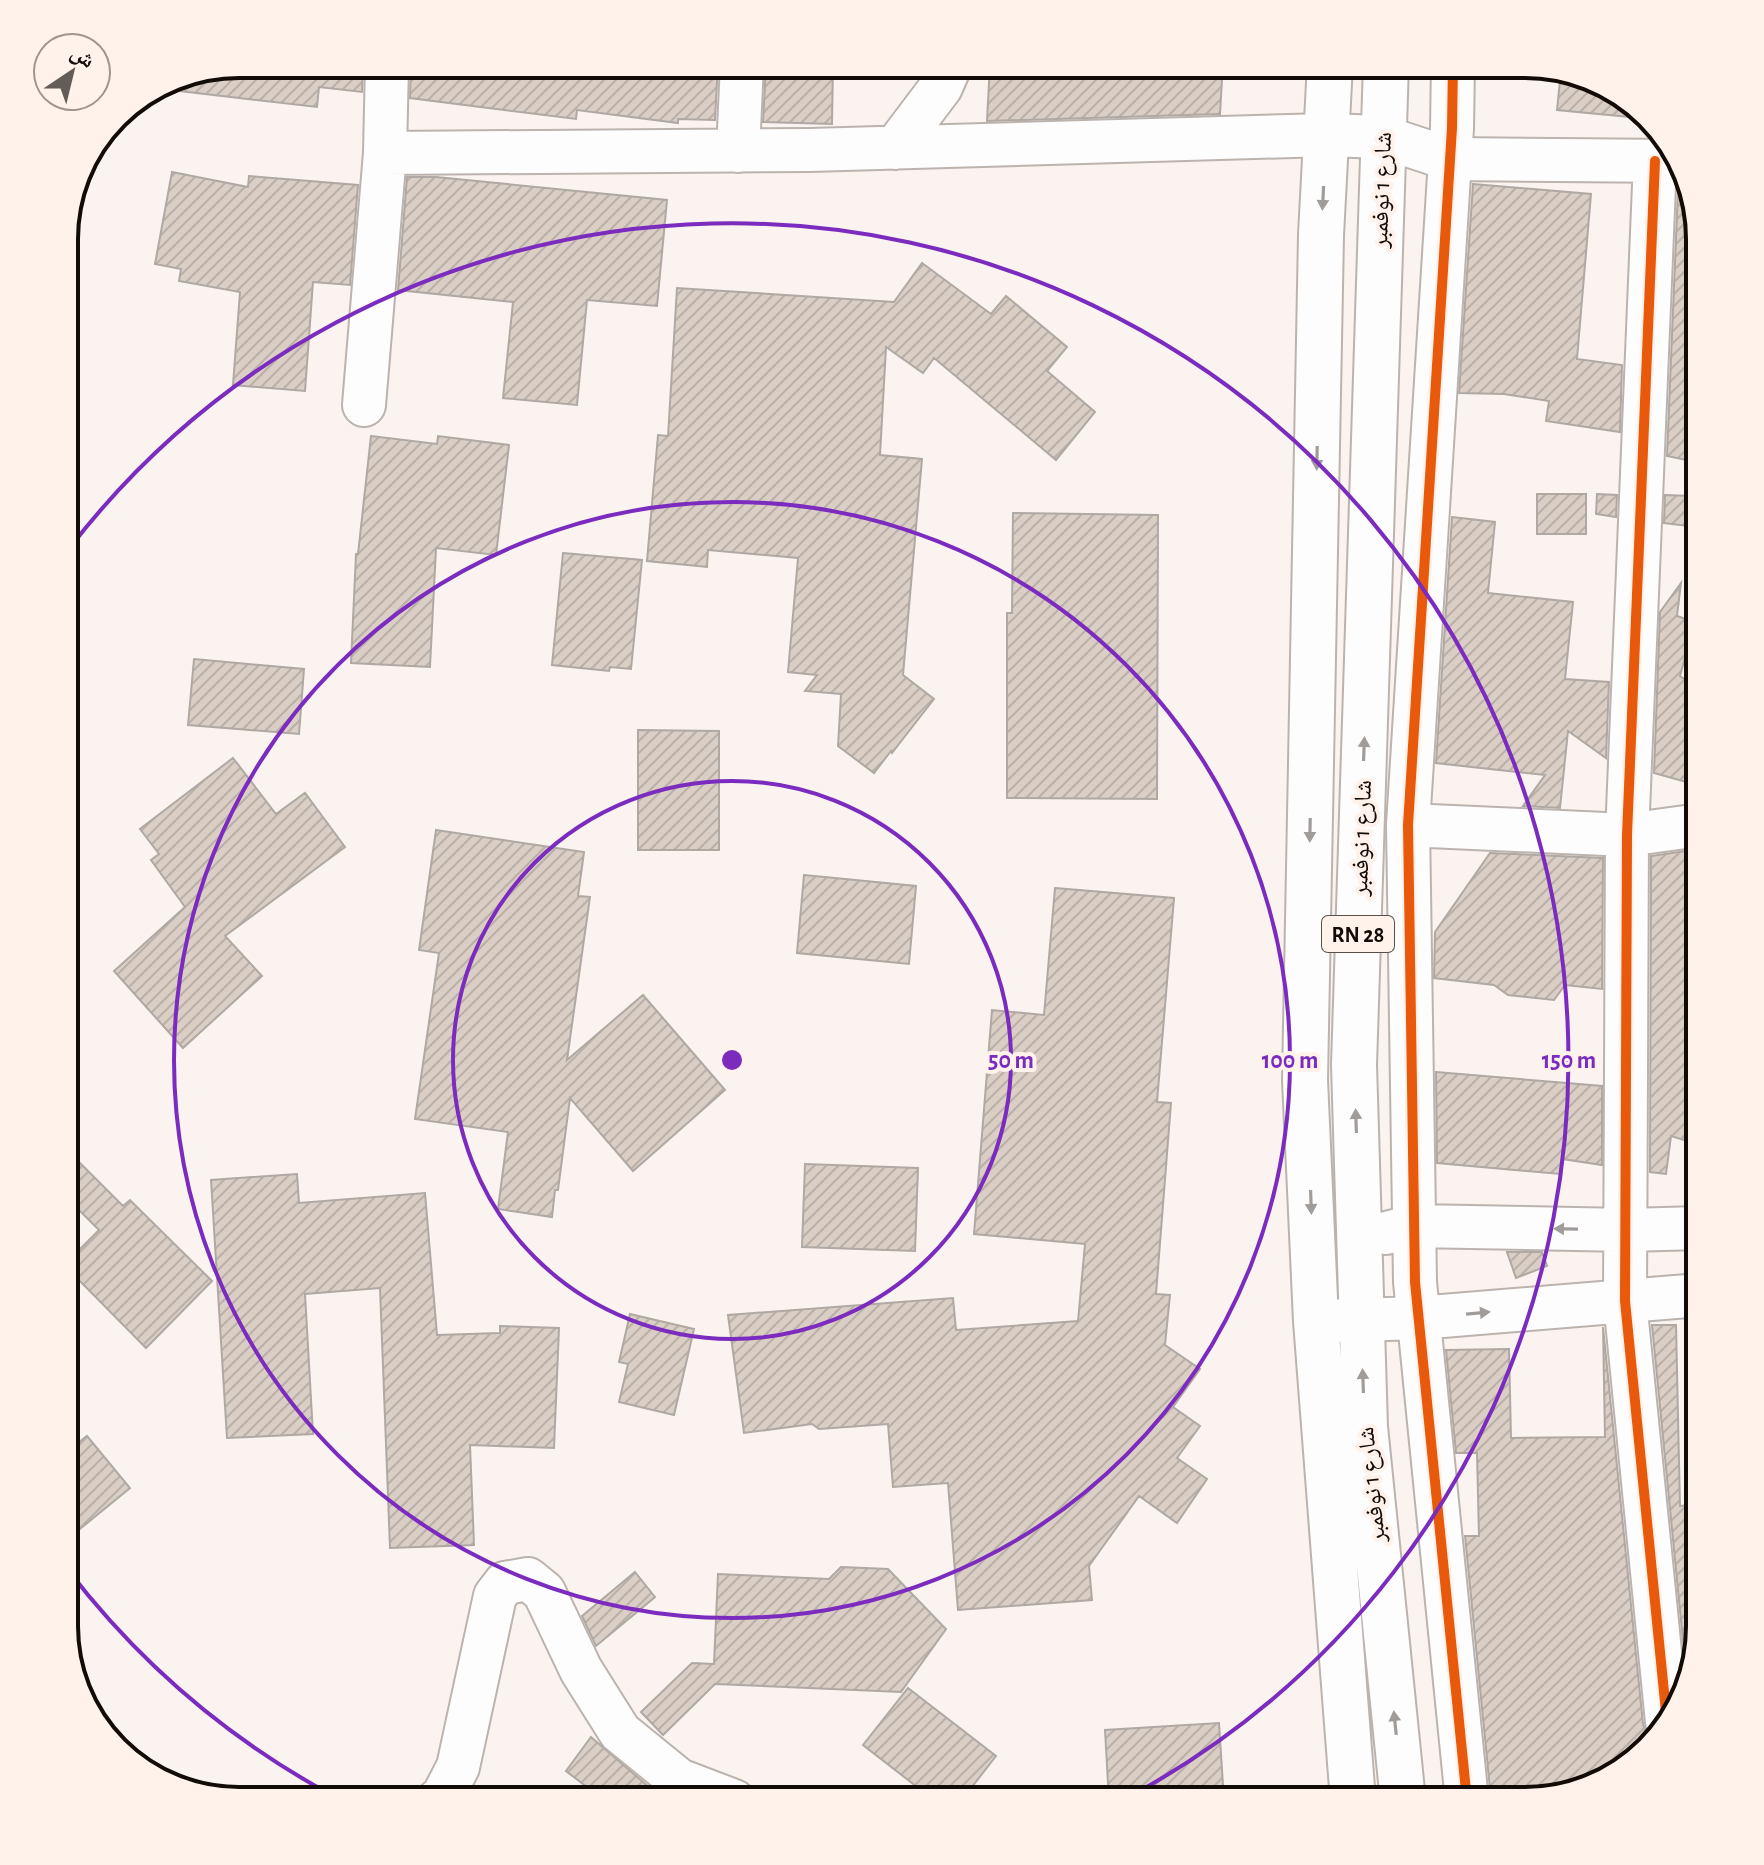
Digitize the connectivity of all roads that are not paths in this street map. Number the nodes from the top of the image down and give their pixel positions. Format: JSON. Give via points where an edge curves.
{"nodes":[{"id":1,"x":387,"y":78,"type":"edge"},
{"id":2,"x":741,"y":78,"type":"edge"},
{"id":3,"x":945,"y":78,"type":"edge"},
{"id":4,"x":1329,"y":78,"type":"edge"},
{"id":5,"x":1385,"y":78,"type":"edge"},
{"id":6,"x":1453,"y":78,"type":"edge"},
{"id":7,"x":1326,"y":135,"type":"junction"},
{"id":8,"x":1383,"y":137,"type":"junction"},
{"id":9,"x":895,"y":148,"type":"junction"},
{"id":10,"x":738,"y":151,"type":"junction"},
{"id":11,"x":385,"y":153,"type":"junction"},
{"id":12,"x":1450,"y":159,"type":"junction"},
{"id":13,"x":1665,"y":161,"type":"edge"},
{"id":14,"x":1667,"y":164,"type":"edge"},
{"id":15,"x":364,"y":405,"type":"dead end"},
{"id":16,"x":1408,"y":825,"type":"junction"},
{"id":17,"x":1686,"y":827,"type":"edge"},
{"id":18,"x":1627,"y":835,"type":"junction"},
{"id":19,"x":1414,"y":1226,"type":"junction"},
{"id":20,"x":1686,"y":1228,"type":"edge"},
{"id":21,"x":1627,"y":1230,"type":"junction"},
{"id":22,"x":1359,"y":1239,"type":"junction"},
{"id":23,"x":1313,"y":1244,"type":"junction"},
{"id":24,"x":1686,"y":1296,"type":"edge"},
{"id":25,"x":1625,"y":1301,"type":"junction"},
{"id":26,"x":1362,"y":1318,"type":"junction"},
{"id":27,"x":1418,"y":1318,"type":"junction"},
{"id":28,"x":1316,"y":1321,"type":"junction"},
{"id":29,"x":1665,"y":1704,"type":"edge"},
{"id":30,"x":448,"y":1787,"type":"edge"},
{"id":31,"x":697,"y":1787,"type":"edge"},
{"id":32,"x":1352,"y":1787,"type":"edge"},
{"id":33,"x":1402,"y":1787,"type":"edge"},
{"id":34,"x":1466,"y":1787,"type":"edge"}],
"edges":[{"from":1,"to":11,"type":"street"},
{"from":2,"to":10,"type":"street"},
{"from":3,"to":9,"type":"street"},
{"from":4,"to":7,"type":"main road","name":"شارع 1 نوفمبر","number":"RN 28"},
{"from":5,"to":8,"type":"main road","name":"شارع 1 نوفمبر","number":"RN 28"},
{"from":6,"to":12,"type":"street"},
{"from":7,"to":8,"type":"street"},
{"from":7,"to":9,"type":"street"},
{"from":7,"to":23,"type":"main road","name":"شارع 1 نوفمبر","number":"RN 28","one_way":true,"via":[[1305,1080]]},
{"from":8,"to":12,"type":"street"},
{"from":22,"to":8,"type":"main road","name":"شارع 1 نوفمبر","number":"RN 28","one_way":true,"via":[[1354,1065]]},
{"from":9,"to":10,"type":"street"},
{"from":10,"to":11,"type":"street"},
{"from":11,"to":15,"type":"street"},
{"from":12,"to":13,"type":"street"},
{"from":12,"to":16,"type":"street"},
{"from":14,"to":18,"type":"street"},
{"from":16,"to":18,"type":"street"},
{"from":16,"to":19,"type":"street"},
{"from":17,"to":18,"type":"street"},
{"from":18,"to":21,"type":"street"},
{"from":21,"to":19,"type":"street","one_way":true},
{"from":19,"to":22,"type":"street"},
{"from":19,"to":27,"type":"street"},
{"from":20,"to":21,"type":"street"},
{"from":21,"to":25,"type":"street"},
{"from":22,"to":23,"type":"street"},
{"from":22,"to":26,"type":"main road","name":"شارع 1 نوفمبر","number":"RN 28"},
{"from":23,"to":28,"type":"main road","name":"شارع 1 نوفمبر","number":"RN 28"},
{"from":24,"to":25,"type":"street"},
{"from":27,"to":25,"type":"street","one_way":true},
{"from":25,"to":29,"type":"street"},
{"from":26,"to":27,"type":"street"},
{"from":26,"to":28,"type":"street"},
{"from":33,"to":26,"type":"main road","name":"شارع 1 نوفمبر","number":"RN 28","one_way":true,"via":[[1365,1427]]},
{"from":27,"to":34,"type":"street"},
{"from":28,"to":32,"type":"main road","name":"شارع 1 نوفمبر","number":"RN 28"},
{"from":30,"to":31,"type":"street","via":[[458,1767],[495,1596],[505,1583],[528,1579],[544,1592],[581,1670],[620,1732],[679,1780]]}]}
